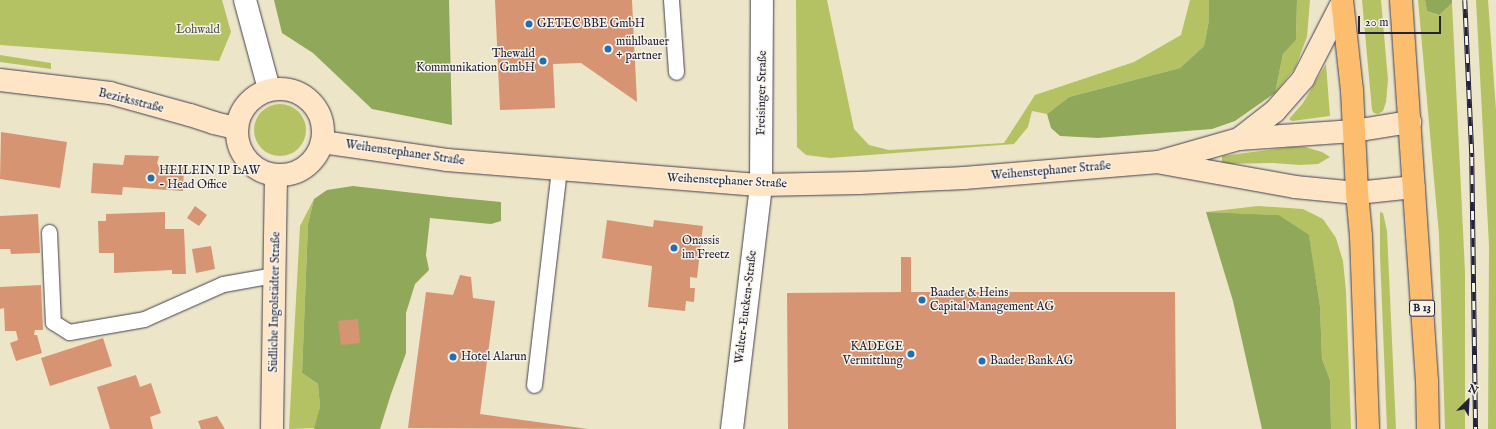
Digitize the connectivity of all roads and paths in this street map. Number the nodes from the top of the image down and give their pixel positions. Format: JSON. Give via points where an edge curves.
{"nodes":[{"id":1,"x":245,"y":0,"type":"edge"},
{"id":2,"x":671,"y":0,"type":"edge"},
{"id":3,"x":762,"y":0,"type":"edge"},
{"id":4,"x":1401,"y":0,"type":"edge"},
{"id":5,"x":1342,"y":1,"type":"edge"},
{"id":6,"x":676,"y":72,"type":"dead end"},
{"id":7,"x":0,"y":80,"type":"edge"},
{"id":8,"x":270,"y":90,"type":"junction"},
{"id":9,"x":1410,"y":122,"type":"junction"},
{"id":10,"x":236,"y":128,"type":"junction"},
{"id":11,"x":1354,"y":131,"type":"junction"},
{"id":12,"x":1239,"y":139,"type":"junction"},
{"id":13,"x":322,"y":142,"type":"junction"},
{"id":14,"x":1158,"y":162,"type":"junction"},
{"id":15,"x":559,"y":169,"type":"junction"},
{"id":16,"x":276,"y":175,"type":"junction"},
{"id":17,"x":760,"y":185,"type":"junction"},
{"id":18,"x":1414,"y":187,"type":"junction"},
{"id":19,"x":1357,"y":193,"type":"junction"},
{"id":20,"x":49,"y":232,"type":"dead end"},
{"id":21,"x":274,"y":275,"type":"junction"},
{"id":22,"x":534,"y":386,"type":"dead end"},
{"id":23,"x":272,"y":429,"type":"edge"},
{"id":24,"x":732,"y":429,"type":"edge"},
{"id":25,"x":1368,"y":429,"type":"edge"},
{"id":26,"x":1428,"y":429,"type":"edge"}],
"edges":[{"from":1,"to":8,"type":"street"},
{"from":2,"to":6,"type":"lane"},
{"from":3,"to":17,"type":"street","name":"Freisinger Straße"},
{"from":4,"to":9,"type":"main road","number":"B 13"},
{"from":5,"to":11,"type":"main road"},
{"from":5,"to":12,"type":"street","name":"Weihenstephaner Straße","via":[[1303,79],[1274,112]]},
{"from":7,"to":10,"type":"street","name":"Bezirksstraße","via":[[110,94]]},
{"from":8,"to":10,"type":"street","via":[[257,94],[246,103],[239,115]]},
{"from":8,"to":13,"type":"street","via":[[284,88],[299,92],[311,101],[319,113],[323,128]]},
{"from":9,"to":11,"type":"street","name":"Weihenstephaner Straße"},
{"from":9,"to":18,"type":"main road","number":"B 13"},
{"from":10,"to":16,"type":"street","via":[[237,142],[251,165],[263,172]]},
{"from":11,"to":12,"type":"street","name":"Weihenstephaner Straße"},
{"from":11,"to":19,"type":"main road"},
{"from":12,"to":14,"type":"street","name":"Weihenstephaner Straße"},
{"from":13,"to":15,"type":"street","name":"Weihenstephaner Straße","via":[[448,160]]},
{"from":13,"to":16,"type":"street","via":[[310,163],[300,170]]},
{"from":14,"to":17,"type":"street","name":"Weihenstephaner Straße","via":[[964,178],[859,184]]},
{"from":14,"to":19,"type":"street","name":"Weihenstephaner Straße","via":[[1295,187]]},
{"from":15,"to":17,"type":"street","name":"Weihenstephaner Straße"},
{"from":15,"to":22,"type":"lane"},
{"from":16,"to":21,"type":"street","name":"Südliche Ingolstädter Straße"},
{"from":17,"to":24,"type":"street","name":"Walter-Eucken-Straße"},
{"from":18,"to":19,"type":"street","name":"Weihenstephaner Straße"},
{"from":18,"to":26,"type":"main road","number":"B 13"},
{"from":19,"to":25,"type":"main road"},
{"from":20,"to":21,"type":"lane","via":[[53,322],[69,332],[144,319],[223,284]]},
{"from":21,"to":23,"type":"street","name":"Südliche Ingolstädter Straße"}]}
